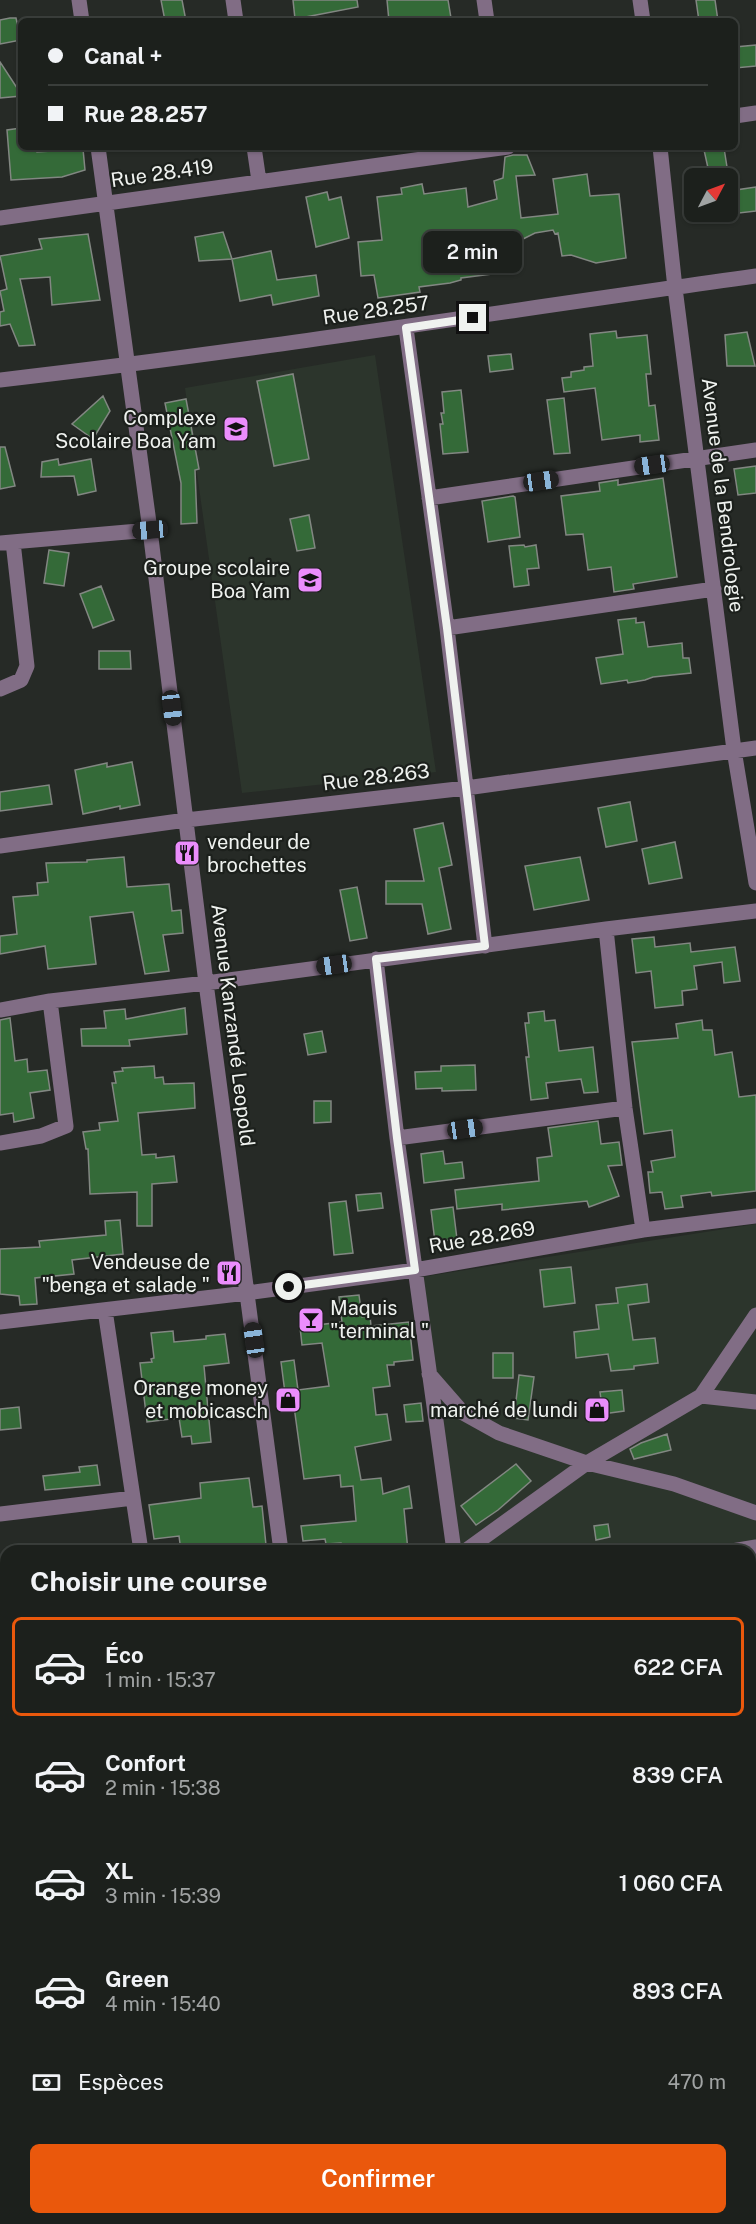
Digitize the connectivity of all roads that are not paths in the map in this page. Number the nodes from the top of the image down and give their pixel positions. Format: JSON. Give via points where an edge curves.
{"nodes":[{"id":1,"x":79,"y":0,"type":"edge"},
{"id":2,"x":233,"y":0,"type":"edge"},
{"id":3,"x":484,"y":0,"type":"edge"},
{"id":4,"x":640,"y":0,"type":"edge"},
{"id":5,"x":82,"y":18,"type":"edge"},
{"id":6,"x":236,"y":18,"type":"edge"},
{"id":7,"x":487,"y":18,"type":"edge"},
{"id":8,"x":643,"y":18,"type":"edge"},
{"id":9,"x":756,"y":113,"type":"edge"},
{"id":10,"x":738,"y":116,"type":"edge"},
{"id":11,"x":98,"y":150,"type":"edge"},
{"id":12,"x":254,"y":150,"type":"edge"},
{"id":13,"x":484,"y":150,"type":"edge"},
{"id":14,"x":660,"y":150,"type":"edge"},
{"id":15,"x":259,"y":181,"type":"junction"},
{"id":16,"x":106,"y":202,"type":"junction"},
{"id":17,"x":0,"y":218,"type":"edge"},
{"id":18,"x":756,"y":276,"type":"edge"},
{"id":19,"x":675,"y":288,"type":"junction"},
{"id":20,"x":406,"y":328,"type":"junction"},
{"id":21,"x":128,"y":365,"type":"junction"},
{"id":22,"x":0,"y":380,"type":"edge"},
{"id":23,"x":756,"y":450,"type":"edge"},
{"id":24,"x":697,"y":458,"type":"junction"},
{"id":25,"x":429,"y":498,"type":"junction"},
{"id":26,"x":150,"y":530,"type":"junction"},
{"id":27,"x":7,"y":543,"type":"edge"},
{"id":28,"x":714,"y":589,"type":"junction"},
{"id":29,"x":447,"y":628,"type":"junction"},
{"id":30,"x":0,"y":688,"type":"edge"},
{"id":31,"x":756,"y":748,"type":"edge"},
{"id":32,"x":734,"y":750,"type":"junction"},
{"id":33,"x":466,"y":788,"type":"junction"},
{"id":34,"x":186,"y":820,"type":"junction"},
{"id":35,"x":0,"y":846,"type":"edge"},
{"id":36,"x":756,"y":883,"type":"edge"},
{"id":37,"x":756,"y":911,"type":"edge"},
{"id":38,"x":606,"y":928,"type":"junction"},
{"id":39,"x":485,"y":946,"type":"junction"},
{"id":40,"x":376,"y":959,"type":"junction"},
{"id":41,"x":206,"y":983,"type":"junction"},
{"id":42,"x":50,"y":1001,"type":"junction"},
{"id":43,"x":0,"y":1010,"type":"edge"},
{"id":44,"x":625,"y":1108,"type":"junction"},
{"id":45,"x":397,"y":1138,"type":"junction"},
{"id":46,"x":0,"y":1143,"type":"edge"},
{"id":47,"x":756,"y":1216,"type":"edge"},
{"id":48,"x":643,"y":1230,"type":"junction"},
{"id":49,"x":415,"y":1270,"type":"junction"},
{"id":50,"x":247,"y":1293,"type":"junction"},
{"id":51,"x":105,"y":1310,"type":"junction"},
{"id":52,"x":756,"y":1315,"type":"edge"},
{"id":53,"x":0,"y":1322,"type":"edge"},
{"id":54,"x":429,"y":1374,"type":"junction"},
{"id":55,"x":701,"y":1396,"type":"junction"},
{"id":56,"x":756,"y":1402,"type":"edge"},
{"id":57,"x":587,"y":1463,"type":"junction"},
{"id":58,"x":133,"y":1498,"type":"junction"},
{"id":59,"x":756,"y":1513,"type":"edge"},
{"id":60,"x":0,"y":1515,"type":"edge"},
{"id":61,"x":140,"y":1545,"type":"edge"},
{"id":62,"x":281,"y":1545,"type":"edge"},
{"id":63,"x":452,"y":1545,"type":"edge"},
{"id":64,"x":473,"y":1545,"type":"edge"}],
"edges":[{"from":1,"to":5,"type":"street"},
{"from":2,"to":6,"type":"street"},
{"from":3,"to":7,"type":"street"},
{"from":4,"to":8,"type":"street"},
{"from":9,"to":10,"type":"street"},
{"from":11,"to":16,"type":"street","name":"Avenue Kanzandé Leopold"},
{"from":12,"to":15,"type":"street"},
{"from":13,"to":15,"type":"street","name":"Rue 28.419"},
{"from":14,"to":19,"type":"street","name":"Avenue de la Bendrologie"},
{"from":15,"to":16,"type":"street","name":"Rue 28.419"},
{"from":16,"to":17,"type":"street","name":"Rue 28.419"},
{"from":16,"to":21,"type":"street","name":"Avenue Kanzandé Leopold"},
{"from":18,"to":19,"type":"street","name":"Rue 28.257"},
{"from":19,"to":20,"type":"street","name":"Rue 28.257"},
{"from":19,"to":24,"type":"street","name":"Avenue de la Bendrologie"},
{"from":20,"to":21,"type":"street","name":"Rue 28.257"},
{"from":20,"to":25,"type":"street"},
{"from":21,"to":22,"type":"street","name":"Rue 28.257"},
{"from":21,"to":26,"type":"street","name":"Avenue Kanzandé Leopold"},
{"from":23,"to":24,"type":"street"},
{"from":24,"to":25,"type":"street"},
{"from":24,"to":28,"type":"street","name":"Avenue de la Bendrologie"},
{"from":25,"to":29,"type":"street"},
{"from":26,"to":27,"type":"street"},
{"from":26,"to":34,"type":"street","name":"Avenue Kanzandé Leopold"},
{"from":27,"to":30,"type":"street","via":[[27,666],[21,680]]},
{"from":28,"to":29,"type":"street"},
{"from":28,"to":32,"type":"street","name":"Avenue de la Bendrologie"},
{"from":29,"to":33,"type":"street"},
{"from":31,"to":32,"type":"street","name":"Rue 28.263"},
{"from":32,"to":33,"type":"street","name":"Rue 28.263"},
{"from":32,"to":36,"type":"street","name":"Avenue de la Bendrologie"},
{"from":33,"to":34,"type":"street","name":"Rue 28.263"},
{"from":33,"to":39,"type":"street"},
{"from":34,"to":35,"type":"street","name":"Rue 28.263"},
{"from":34,"to":41,"type":"street","name":"Avenue Kanzandé Leopold"},
{"from":37,"to":38,"type":"street"},
{"from":38,"to":39,"type":"street"},
{"from":38,"to":44,"type":"street"},
{"from":39,"to":40,"type":"street"},
{"from":40,"to":41,"type":"street"},
{"from":40,"to":45,"type":"street"},
{"from":41,"to":42,"type":"street"},
{"from":41,"to":50,"type":"street","name":"Avenue Kanzandé Leopold"},
{"from":42,"to":43,"type":"street"},
{"from":42,"to":46,"type":"street","via":[[66,1126],[41,1136]]},
{"from":44,"to":45,"type":"street"},
{"from":44,"to":48,"type":"street"},
{"from":45,"to":49,"type":"street"},
{"from":47,"to":48,"type":"street","name":"Rue 28.269"},
{"from":48,"to":49,"type":"street","name":"Rue 28.269"},
{"from":49,"to":50,"type":"street","name":"Rue 28.269"},
{"from":49,"to":54,"type":"street"},
{"from":50,"to":51,"type":"street","name":"Rue 28.269"},
{"from":50,"to":62,"type":"street","name":"Avenue Kanzandé Leopold"},
{"from":51,"to":53,"type":"street","name":"Rue 28.269"},
{"from":51,"to":58,"type":"street"},
{"from":52,"to":55,"type":"street"},
{"from":54,"to":57,"type":"street","via":[[463,1413],[499,1433]]},
{"from":54,"to":63,"type":"street"},
{"from":55,"to":56,"type":"street"},
{"from":55,"to":57,"type":"street"},
{"from":57,"to":59,"type":"street","via":[[674,1484]]},
{"from":57,"to":64,"type":"street"},
{"from":58,"to":60,"type":"street"},
{"from":58,"to":61,"type":"street"}]}
